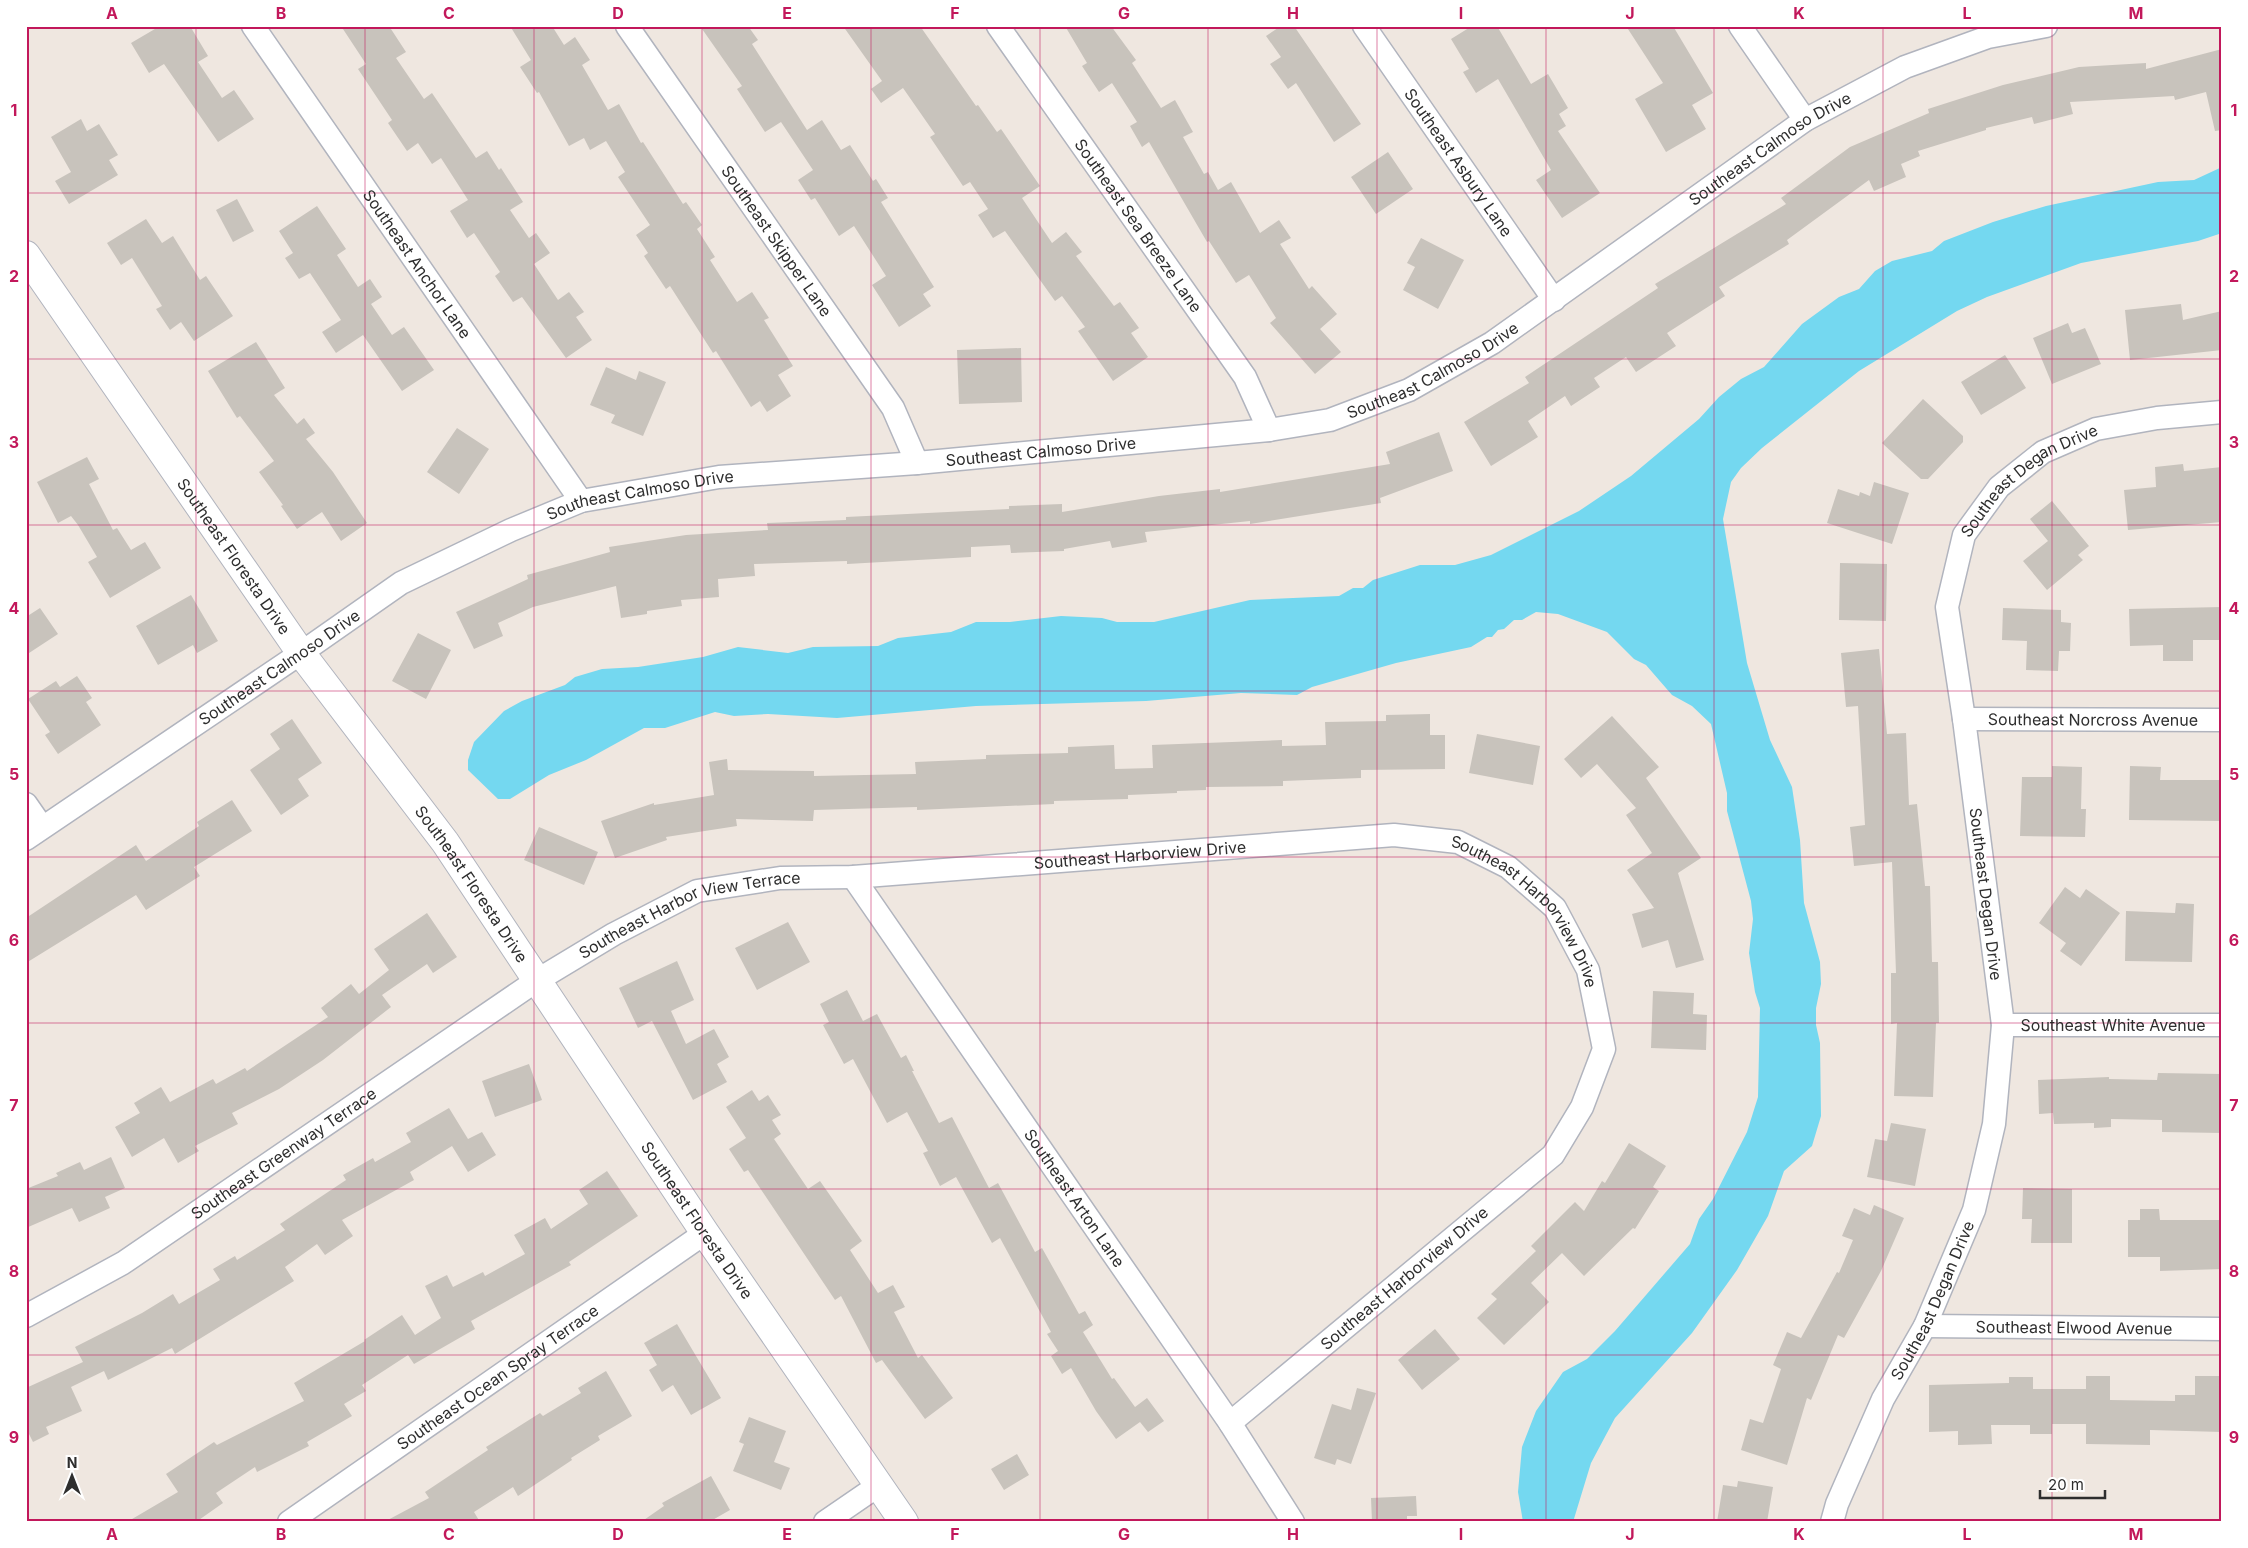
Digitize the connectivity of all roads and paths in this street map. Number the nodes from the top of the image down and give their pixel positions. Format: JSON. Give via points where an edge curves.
{"nodes":[{"id":1,"x":253,"y":26,"type":"edge"},
{"id":2,"x":627,"y":26,"type":"edge"},
{"id":3,"x":998,"y":26,"type":"edge"},
{"id":4,"x":1364,"y":26,"type":"edge"},
{"id":5,"x":1740,"y":26,"type":"edge"},
{"id":6,"x":2046,"y":26,"type":"edge"},
{"id":7,"x":1805,"y":120,"type":"junction"},
{"id":8,"x":26,"y":255,"type":"edge"},
{"id":9,"x":1554,"y":300,"type":"junction"},
{"id":10,"x":2222,"y":412,"type":"edge"},
{"id":11,"x":1269,"y":430,"type":"junction"},
{"id":12,"x":917,"y":463,"type":"junction"},
{"id":13,"x":581,"y":501,"type":"junction"},
{"id":14,"x":301,"y":653,"type":"junction"},
{"id":15,"x":1964,"y":719,"type":"junction"},
{"id":16,"x":2222,"y":720,"type":"edge"},
{"id":17,"x":26,"y":804,"type":"edge"},
{"id":18,"x":34,"y":833,"type":"edge"},
{"id":19,"x":853,"y":877,"type":"junction"},
{"id":20,"x":536,"y":981,"type":"junction"},
{"id":21,"x":2003,"y":1025,"type":"junction"},
{"id":22,"x":2222,"y":1025,"type":"edge"},
{"id":23,"x":705,"y":1233,"type":"junction"},
{"id":24,"x":26,"y":1316,"type":"edge"},
{"id":25,"x":1925,"y":1326,"type":"junction"},
{"id":26,"x":2222,"y":1329,"type":"edge"},
{"id":27,"x":1230,"y":1423,"type":"junction"},
{"id":28,"x":879,"y":1484,"type":"junction"},
{"id":29,"x":289,"y":1522,"type":"edge"},
{"id":30,"x":825,"y":1522,"type":"edge"},
{"id":31,"x":904,"y":1522,"type":"edge"},
{"id":32,"x":1293,"y":1522,"type":"edge"},
{"id":33,"x":1832,"y":1522,"type":"edge"}],
"edges":[{"from":1,"to":13,"type":"street","name":"Southeast Anchor Lane"},
{"from":2,"to":12,"type":"street","name":"Southeast Skipper Lane","via":[[893,408]]},
{"from":3,"to":11,"type":"street","name":"Southeast Sea Breeze Lane","via":[[1245,377]]},
{"from":4,"to":9,"type":"street","name":"Southeast Asbury Lane"},
{"from":5,"to":7,"type":"street"},
{"from":6,"to":7,"type":"street","name":"Southeast Calmoso Drive","via":[[1988,37],[1905,67]]},
{"from":7,"to":9,"type":"street","name":"Southeast Calmoso Drive"},
{"from":8,"to":14,"type":"street","name":"Southeast Floresta Drive"},
{"from":9,"to":11,"type":"street","name":"Southeast Calmoso Drive","via":[[1492,343],[1409,390],[1330,420]]},
{"from":10,"to":15,"type":"street","name":"Southeast Degan Drive","via":[[2158,418],[2096,429],[2043,452],[1999,487],[1964,535],[1947,607]]},
{"from":11,"to":12,"type":"street","name":"Southeast Calmoso Drive"},
{"from":12,"to":13,"type":"street","name":"Southeast Calmoso Drive","via":[[719,477]]},
{"from":13,"to":14,"type":"street","name":"Southeast Calmoso Drive","via":[[511,530],[401,583]]},
{"from":14,"to":18,"type":"street","name":"Southeast Calmoso Drive"},
{"from":14,"to":20,"type":"street","name":"Southeast Floresta Drive","via":[[445,842]]},
{"from":15,"to":16,"type":"street","name":"Southeast Norcross Avenue"},
{"from":15,"to":21,"type":"street","name":"Southeast Degan Drive"},
{"from":17,"to":18,"type":"street"},
{"from":19,"to":20,"type":"street","name":"Southeast Harbor View Terrace","via":[[780,878],[697,891],[614,934]]},
{"from":19,"to":27,"type":"street","name":"Southeast Arton Lane"},
{"from":19,"to":27,"type":"street","name":"Southeast Harborview Drive","via":[[1394,835],[1458,842],[1508,867],[1556,908],[1588,970],[1604,1049],[1582,1106],[1553,1154]]},
{"from":20,"to":23,"type":"street","name":"Southeast Floresta Drive"},
{"from":20,"to":24,"type":"street","name":"Southeast Greenway Terrace","via":[[124,1263]]},
{"from":21,"to":22,"type":"street","name":"Southeast White Avenue"},
{"from":21,"to":25,"type":"street","name":"Southeast Degan Drive","via":[[1994,1124],[1974,1210]]},
{"from":23,"to":28,"type":"street","name":"Southeast Floresta Drive"},
{"from":23,"to":29,"type":"street","name":"Southeast Ocean Spray Terrace"},
{"from":25,"to":26,"type":"street","name":"Southeast Elwood Avenue"},
{"from":25,"to":33,"type":"street","name":"Southeast Degan Drive","via":[[1883,1399]]},
{"from":27,"to":32,"type":"street","name":"Southeast Arton Lane"},
{"from":28,"to":30,"type":"street"},
{"from":28,"to":31,"type":"street","name":"Southeast Floresta Drive"}]}
